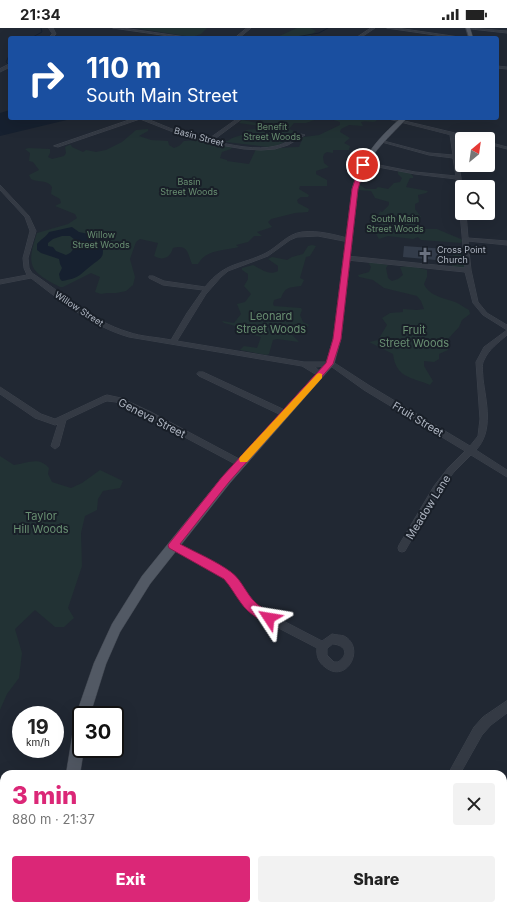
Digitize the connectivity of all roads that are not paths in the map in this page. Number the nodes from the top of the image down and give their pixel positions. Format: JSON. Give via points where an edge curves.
{"nodes":[{"id":1,"x":50,"y":28,"type":"edge"},
{"id":2,"x":115,"y":28,"type":"edge"},
{"id":3,"x":249,"y":28,"type":"edge"},
{"id":4,"x":372,"y":28,"type":"edge"},
{"id":5,"x":389,"y":28,"type":"edge"},
{"id":6,"x":471,"y":28,"type":"edge"},
{"id":7,"x":421,"y":32,"type":"junction"},
{"id":8,"x":507,"y":32,"type":"edge"},
{"id":9,"x":51,"y":36,"type":"edge"},
{"id":10,"x":176,"y":36,"type":"edge"},
{"id":11,"x":239,"y":36,"type":"edge"},
{"id":12,"x":361,"y":36,"type":"edge"},
{"id":13,"x":417,"y":36,"type":"edge"},
{"id":14,"x":450,"y":36,"type":"edge"},
{"id":15,"x":134,"y":120,"type":"edge"},
{"id":16,"x":146,"y":120,"type":"edge"},
{"id":17,"x":238,"y":120,"type":"edge"},
{"id":18,"x":402,"y":120,"type":"edge"},
{"id":19,"x":452,"y":134,"type":"junction"},
{"id":20,"x":303,"y":135,"type":"dead end"},
{"id":21,"x":455,"y":135,"type":"edge"},
{"id":22,"x":208,"y":141,"type":"junction"},
{"id":23,"x":380,"y":141,"type":"junction"},
{"id":24,"x":495,"y":145,"type":"edge"},
{"id":25,"x":56,"y":146,"type":"dead end"},
{"id":26,"x":507,"y":148,"type":"edge"},
{"id":27,"x":455,"y":151,"type":"edge"},
{"id":28,"x":455,"y":157,"type":"edge"},
{"id":29,"x":364,"y":163,"type":"junction"},
{"id":30,"x":458,"y":172,"type":"edge"},
{"id":31,"x":459,"y":178,"type":"joint"},
{"id":32,"x":0,"y":187,"type":"edge"},
{"id":33,"x":464,"y":220,"type":"edge"},
{"id":34,"x":465,"y":239,"type":"junction"},
{"id":35,"x":349,"y":240,"type":"junction"},
{"id":36,"x":507,"y":243,"type":"edge"},
{"id":37,"x":347,"y":258,"type":"junction"},
{"id":38,"x":468,"y":270,"type":"junction"},
{"id":39,"x":32,"y":276,"type":"junction"},
{"id":40,"x":151,"y":277,"type":"dead end"},
{"id":41,"x":0,"y":282,"type":"edge"},
{"id":42,"x":208,"y":289,"type":"junction"},
{"id":43,"x":507,"y":328,"type":"edge"},
{"id":44,"x":507,"y":332,"type":"edge"},
{"id":45,"x":173,"y":342,"type":"junction"},
{"id":46,"x":304,"y":364,"type":"junction"},
{"id":47,"x":330,"y":364,"type":"junction"},
{"id":48,"x":201,"y":374,"type":"dead end"},
{"id":49,"x":320,"y":375,"type":"junction"},
{"id":50,"x":0,"y":390,"type":"edge"},
{"id":51,"x":284,"y":413,"type":"junction"},
{"id":52,"x":64,"y":419,"type":"junction"},
{"id":53,"x":55,"y":446,"type":"dead end"},
{"id":54,"x":471,"y":450,"type":"junction"},
{"id":55,"x":240,"y":463,"type":"junction"},
{"id":56,"x":507,"y":474,"type":"edge"},
{"id":57,"x":173,"y":545,"type":"junction"},
{"id":58,"x":402,"y":548,"type":"dead end"},
{"id":59,"x":323,"y":646,"type":"dead end"},
{"id":60,"x":86,"y":706,"type":"edge"},
{"id":61,"x":507,"y":706,"type":"edge"},
{"id":62,"x":76,"y":758,"type":"edge"},
{"id":63,"x":74,"y":770,"type":"edge"},
{"id":64,"x":456,"y":770,"type":"edge"}],
"edges":[{"from":1,"to":9,"type":"street","via":[[54,34]]},
{"from":2,"to":10,"type":"street"},
{"from":3,"to":11,"type":"street"},
{"from":4,"to":12,"type":"street"},
{"from":5,"to":7,"type":"street"},
{"from":6,"to":8,"type":"street"},
{"from":7,"to":13,"type":"street"},
{"from":7,"to":14,"type":"street"},
{"from":15,"to":25,"type":"street"},
{"from":16,"to":22,"type":"street","name":"Basin Street"},
{"from":17,"to":22,"type":"street"},
{"from":18,"to":19,"type":"street"},
{"from":18,"to":23,"type":"main road"},
{"from":19,"to":21,"type":"street"},
{"from":19,"to":27,"type":"street"},
{"from":20,"to":22,"type":"street","name":"Basin Street","via":[[280,146],[268,148]]},
{"from":23,"to":28,"type":"street","via":[[429,154]]},
{"from":23,"to":29,"type":"main road"},
{"from":24,"to":26,"type":"street"},
{"from":29,"to":31,"type":"street"},
{"from":29,"to":35,"type":"main road","via":[[355,189]]},
{"from":30,"to":31,"type":"street"},
{"from":32,"to":39,"type":"street","via":[[27,217],[34,231],[24,265]]},
{"from":33,"to":34,"type":"street"},
{"from":34,"to":36,"type":"street"},
{"from":34,"to":38,"type":"street"},
{"from":35,"to":37,"type":"main road"},
{"from":35,"to":42,"type":"street","via":[[311,234],[292,237],[268,254],[226,270]]},
{"from":37,"to":38,"type":"street"},
{"from":37,"to":47,"type":"main road","via":[[337,339]]},
{"from":38,"to":43,"type":"street","via":[[475,302],[485,314]]},
{"from":39,"to":41,"type":"street"},
{"from":39,"to":45,"type":"street","name":"Willow Street","via":[[104,326],[129,335]]},
{"from":40,"to":42,"type":"street","via":[[163,283]]},
{"from":42,"to":45,"type":"street","via":[[195,304]]},
{"from":44,"to":54,"type":"street","name":"Meadow Lane","via":[[486,349],[480,362],[484,429],[478,443]]},
{"from":45,"to":46,"type":"street","name":"Willow Street"},
{"from":46,"to":47,"type":"street","name":"Willow Street"},
{"from":46,"to":49,"type":"street"},
{"from":47,"to":49,"type":"main road"},
{"from":47,"to":54,"type":"street","name":"Fruit Street"},
{"from":48,"to":51,"type":"street"},
{"from":49,"to":51,"type":"main road"},
{"from":50,"to":52,"type":"street","via":[[38,416],[55,422]]},
{"from":51,"to":55,"type":"main road"},
{"from":52,"to":53,"type":"street"},
{"from":52,"to":55,"type":"street","name":"Geneva Street","via":[[101,400],[113,398]]},
{"from":54,"to":56,"type":"street","name":"Fruit Street"},
{"from":54,"to":58,"type":"street","name":"Meadow Lane","via":[[437,488]]},
{"from":55,"to":57,"type":"main road"},
{"from":57,"to":59,"type":"street","via":[[228,576],[245,600],[261,614]]},
{"from":57,"to":60,"type":"main road","via":[[146,580],[116,628],[100,663]]},
{"from":61,"to":64,"type":"street","via":[[478,731]]},
{"from":62,"to":63,"type":"main road"}]}
